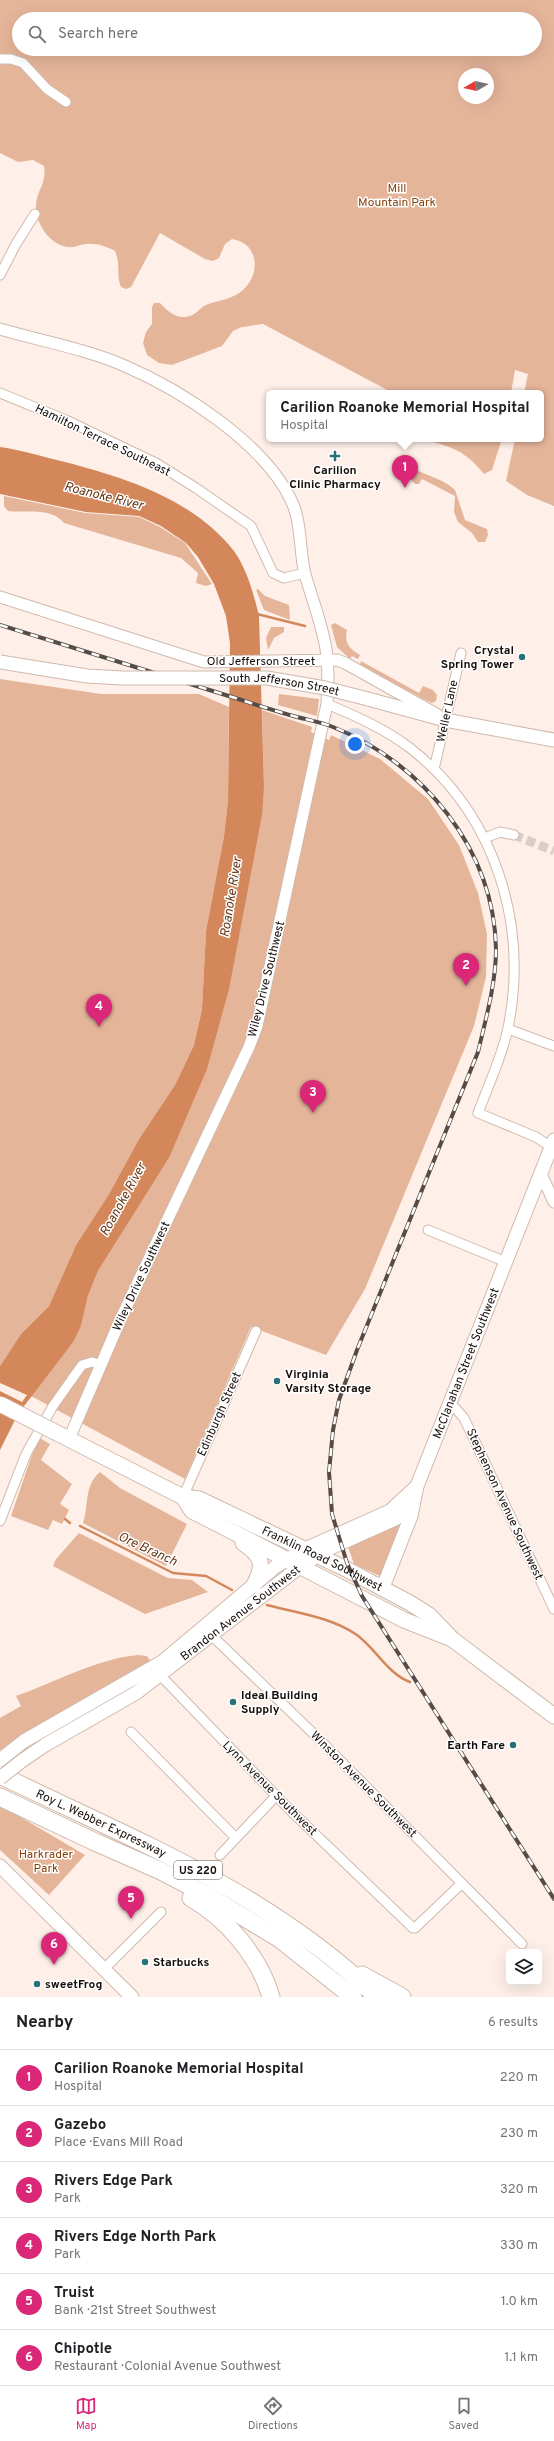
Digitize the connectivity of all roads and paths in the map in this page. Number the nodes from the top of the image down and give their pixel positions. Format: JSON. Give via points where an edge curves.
{"nodes":[{"id":1,"x":0,"y":59,"type":"edge"},
{"id":2,"x":66,"y":102,"type":"dead end"},
{"id":3,"x":35,"y":214,"type":"dead end"},
{"id":4,"x":0,"y":275,"type":"edge"},
{"id":5,"x":0,"y":329,"type":"edge"},
{"id":6,"x":0,"y":393,"type":"edge"},
{"id":7,"x":305,"y":573,"type":"junction"},
{"id":8,"x":0,"y":597,"type":"edge"},
{"id":9,"x":461,"y":653,"type":"dead end"},
{"id":10,"x":327,"y":660,"type":"junction"},
{"id":11,"x":0,"y":662,"type":"edge"},
{"id":12,"x":327,"y":704,"type":"junction"},
{"id":13,"x":445,"y":720,"type":"junction"},
{"id":14,"x":554,"y":740,"type":"edge"},
{"id":15,"x":434,"y":769,"type":"junction"},
{"id":16,"x":514,"y":835,"type":"tunnel mouth"},
{"id":17,"x":485,"y":838,"type":"junction"},
{"id":18,"x":508,"y":1029,"type":"junction"},
{"id":19,"x":554,"y":1046,"type":"edge"},
{"id":20,"x":553,"y":1146,"type":"edge"},
{"id":21,"x":541,"y":1174,"type":"junction"},
{"id":22,"x":554,"y":1202,"type":"edge"},
{"id":23,"x":428,"y":1230,"type":"dead end"},
{"id":24,"x":506,"y":1262,"type":"junction"},
{"id":25,"x":256,"y":1331,"type":"dead end"},
{"id":26,"x":101,"y":1365,"type":"junction"},
{"id":27,"x":0,"y":1404,"type":"edge"},
{"id":28,"x":449,"y":1405,"type":"junction"},
{"id":29,"x":69,"y":1439,"type":"junction"},
{"id":30,"x":417,"y":1486,"type":"junction"},
{"id":31,"x":182,"y":1497,"type":"junction"},
{"id":32,"x":204,"y":1517,"type":"junction"},
{"id":33,"x":0,"y":1520,"type":"edge"},
{"id":34,"x":303,"y":1550,"type":"junction"},
{"id":35,"x":317,"y":1556,"type":"junction"},
{"id":36,"x":295,"y":1563,"type":"junction"},
{"id":37,"x":254,"y":1585,"type":"junction"},
{"id":38,"x":383,"y":1587,"type":"junction"},
{"id":39,"x":554,"y":1610,"type":"edge"},
{"id":40,"x":207,"y":1631,"type":"junction"},
{"id":41,"x":452,"y":1639,"type":"junction"},
{"id":42,"x":159,"y":1671,"type":"junction"},
{"id":43,"x":554,"y":1716,"type":"edge"},
{"id":44,"x":131,"y":1732,"type":"dead end"},
{"id":45,"x":4,"y":1757,"type":"edge"},
{"id":46,"x":0,"y":1775,"type":"edge"},
{"id":47,"x":0,"y":1778,"type":"edge"},
{"id":48,"x":0,"y":1796,"type":"edge"},
{"id":49,"x":276,"y":1796,"type":"junction"},
{"id":50,"x":236,"y":1838,"type":"junction"},
{"id":51,"x":95,"y":1842,"type":"junction"},
{"id":52,"x":220,"y":1856,"type":"dead end"},
{"id":53,"x":0,"y":1866,"type":"edge"},
{"id":54,"x":461,"y":1884,"type":"junction"},
{"id":55,"x":161,"y":1912,"type":"dead end"},
{"id":56,"x":522,"y":1944,"type":"dead end"},
{"id":57,"x":344,"y":1968,"type":"junction"},
{"id":58,"x":104,"y":1969,"type":"junction"},
{"id":59,"x":132,"y":1997,"type":"edge"},
{"id":60,"x":271,"y":1997,"type":"edge"},
{"id":61,"x":353,"y":1997,"type":"edge"},
{"id":62,"x":377,"y":1997,"type":"edge"},
{"id":63,"x":402,"y":1997,"type":"edge"}],
"edges":[{"from":1,"to":2,"type":"street","via":[[12,59],[23,63],[47,89]]},
{"from":3,"to":4,"type":"street"},
{"from":5,"to":7,"type":"street","name":"Wiley Drive Southwest","via":[[124,365],[161,383],[230,430],[270,468],[291,500],[296,512]]},
{"from":6,"to":7,"type":"street","name":"Hamilton Terrace Southeast","via":[[66,420],[156,463],[251,526],[273,573],[284,578]]},
{"from":7,"to":10,"type":"street","name":"Wiley Drive Southwest","via":[[322,631]]},
{"from":8,"to":10,"type":"street","name":"Old Jefferson Street","via":[[204,662],[215,664]]},
{"from":9,"to":13,"type":"street","name":"Weller Lane"},
{"from":10,"to":12,"type":"street","name":"Wiley Drive Southwest"},
{"from":10,"to":13,"type":"street","name":"Old Jefferson Street","via":[[345,662]]},
{"from":11,"to":13,"type":"main road","name":"South Jefferson Street","bridge":true,"via":[[108,677],[267,678],[324,688]]},
{"from":12,"to":15,"type":"street","via":[[391,735]]},
{"from":12,"to":26,"type":"street","name":"Wiley Drive Southwest","via":[[257,1026]]},
{"from":13,"to":14,"type":"main road","name":"South Jefferson Street"},
{"from":13,"to":15,"type":"street","name":"Weller Lane"},
{"from":15,"to":17,"type":"street","via":[[462,800]]},
{"from":16,"to":17,"type":"street","via":[[500,832]]},
{"from":17,"to":18,"type":"street","via":[[507,897],[514,936],[513,985]]},
{"from":18,"to":19,"type":"street"},
{"from":18,"to":20,"type":"street","via":[[478,1114]]},
{"from":20,"to":21,"type":"main road","name":"McClanahan Street Southwest"},
{"from":21,"to":22,"type":"street"},
{"from":21,"to":24,"type":"main road","name":"McClanahan Street Southwest"},
{"from":23,"to":24,"type":"street"},
{"from":24,"to":28,"type":"main road","name":"McClanahan Street Southwest"},
{"from":25,"to":31,"type":"street","name":"Edinburgh Street"},
{"from":26,"to":29,"type":"street","name":"Wiley Drive Southwest"},
{"from":26,"to":33,"type":"street","via":[[92,1362],[82,1365],[53,1406],[26,1454]]},
{"from":27,"to":29,"type":"main road","name":"Franklin Road Southwest","bridge":true},
{"from":28,"to":30,"type":"main road","name":"McClanahan Street Southwest"},
{"from":28,"to":39,"type":"street","name":"Stephenson Avenue Southwest","via":[[464,1418]]},
{"from":29,"to":31,"type":"main road","name":"Franklin Road Southwest"},
{"from":30,"to":34,"type":"main road","name":"Brandon Avenue Southwest","via":[[390,1511]]},
{"from":30,"to":35,"type":"main road","name":"Brandon Avenue Southwest","via":[[404,1513],[400,1516]]},
{"from":30,"to":38,"type":"main road","name":"McClanahan Street Southwest","via":[[411,1516]]},
{"from":31,"to":32,"type":"main road","name":"Franklin Road Southwest","via":[[192,1511]]},
{"from":31,"to":34,"type":"main road","name":"Franklin Road Southwest","via":[[199,1499]]},
{"from":32,"to":36,"type":"main road","name":"Franklin Road Southwest"},
{"from":32,"to":37,"type":"main road","via":[[257,1554],[262,1568]]},
{"from":34,"to":35,"type":"main road","name":"Franklin Road Southwest"},
{"from":34,"to":36,"type":"main road","name":"Brandon Avenue Southwest"},
{"from":35,"to":36,"type":"main road","name":"Brandon Avenue Southwest"},
{"from":35,"to":38,"type":"main road","name":"Franklin Road Southwest"},
{"from":36,"to":37,"type":"main road","name":"Brandon Avenue Southwest","via":[[275,1567]]},
{"from":36,"to":40,"type":"main road","name":"Brandon Avenue Southwest"},
{"from":36,"to":41,"type":"main road","name":"Franklin Road Southwest","via":[[404,1620]]},
{"from":37,"to":40,"type":"main road","name":"Brandon Avenue Southwest"},
{"from":38,"to":41,"type":"main road","name":"Franklin Road Southwest","via":[[428,1614]]},
{"from":40,"to":42,"type":"main road","name":"Brandon Avenue Southwest"},
{"from":40,"to":54,"type":"street","name":"Winston Avenue Southwest","via":[[319,1738]]},
{"from":41,"to":43,"type":"main road","name":"Franklin Road Southwest"},
{"from":42,"to":45,"type":"main road","name":"Brandon Avenue Southwest","via":[[50,1726]]},
{"from":42,"to":47,"type":"main road","name":"Brandon Avenue Southwest","bridge":true,"via":[[136,1693],[45,1745]]},
{"from":42,"to":49,"type":"street","name":"Lynn Avenue Southwest"},
{"from":44,"to":50,"type":"street"},
{"from":46,"to":57,"type":"highway","name":"Roy L. Webber Expressway","number":"US 220","via":[[218,1880],[286,1922]]},
{"from":48,"to":51,"type":"highway","name":"Roy L. Webber Expressway","number":"US 220"},
{"from":49,"to":50,"type":"street"},
{"from":49,"to":54,"type":"street","name":"Lynn Avenue Southwest","via":[[415,1928]]},
{"from":50,"to":52,"type":"street"},
{"from":51,"to":60,"type":"highway","via":[[122,1861],[208,1908],[224,1923],[251,1957]]},
{"from":51,"to":61,"type":"highway","name":"Roy L. Webber Expressway","number":"US 220","via":[[161,1871],[242,1914],[311,1962]]},
{"from":53,"to":58,"type":"main road"},
{"from":54,"to":56,"type":"street","name":"Winston Avenue Southwest"},
{"from":55,"to":58,"type":"street"},
{"from":57,"to":62,"type":"highway","name":"Roy L. Webber Expressway","number":"US 220"},
{"from":57,"to":63,"type":"highway","via":[[374,1980]]},
{"from":58,"to":59,"type":"main road"}]}
